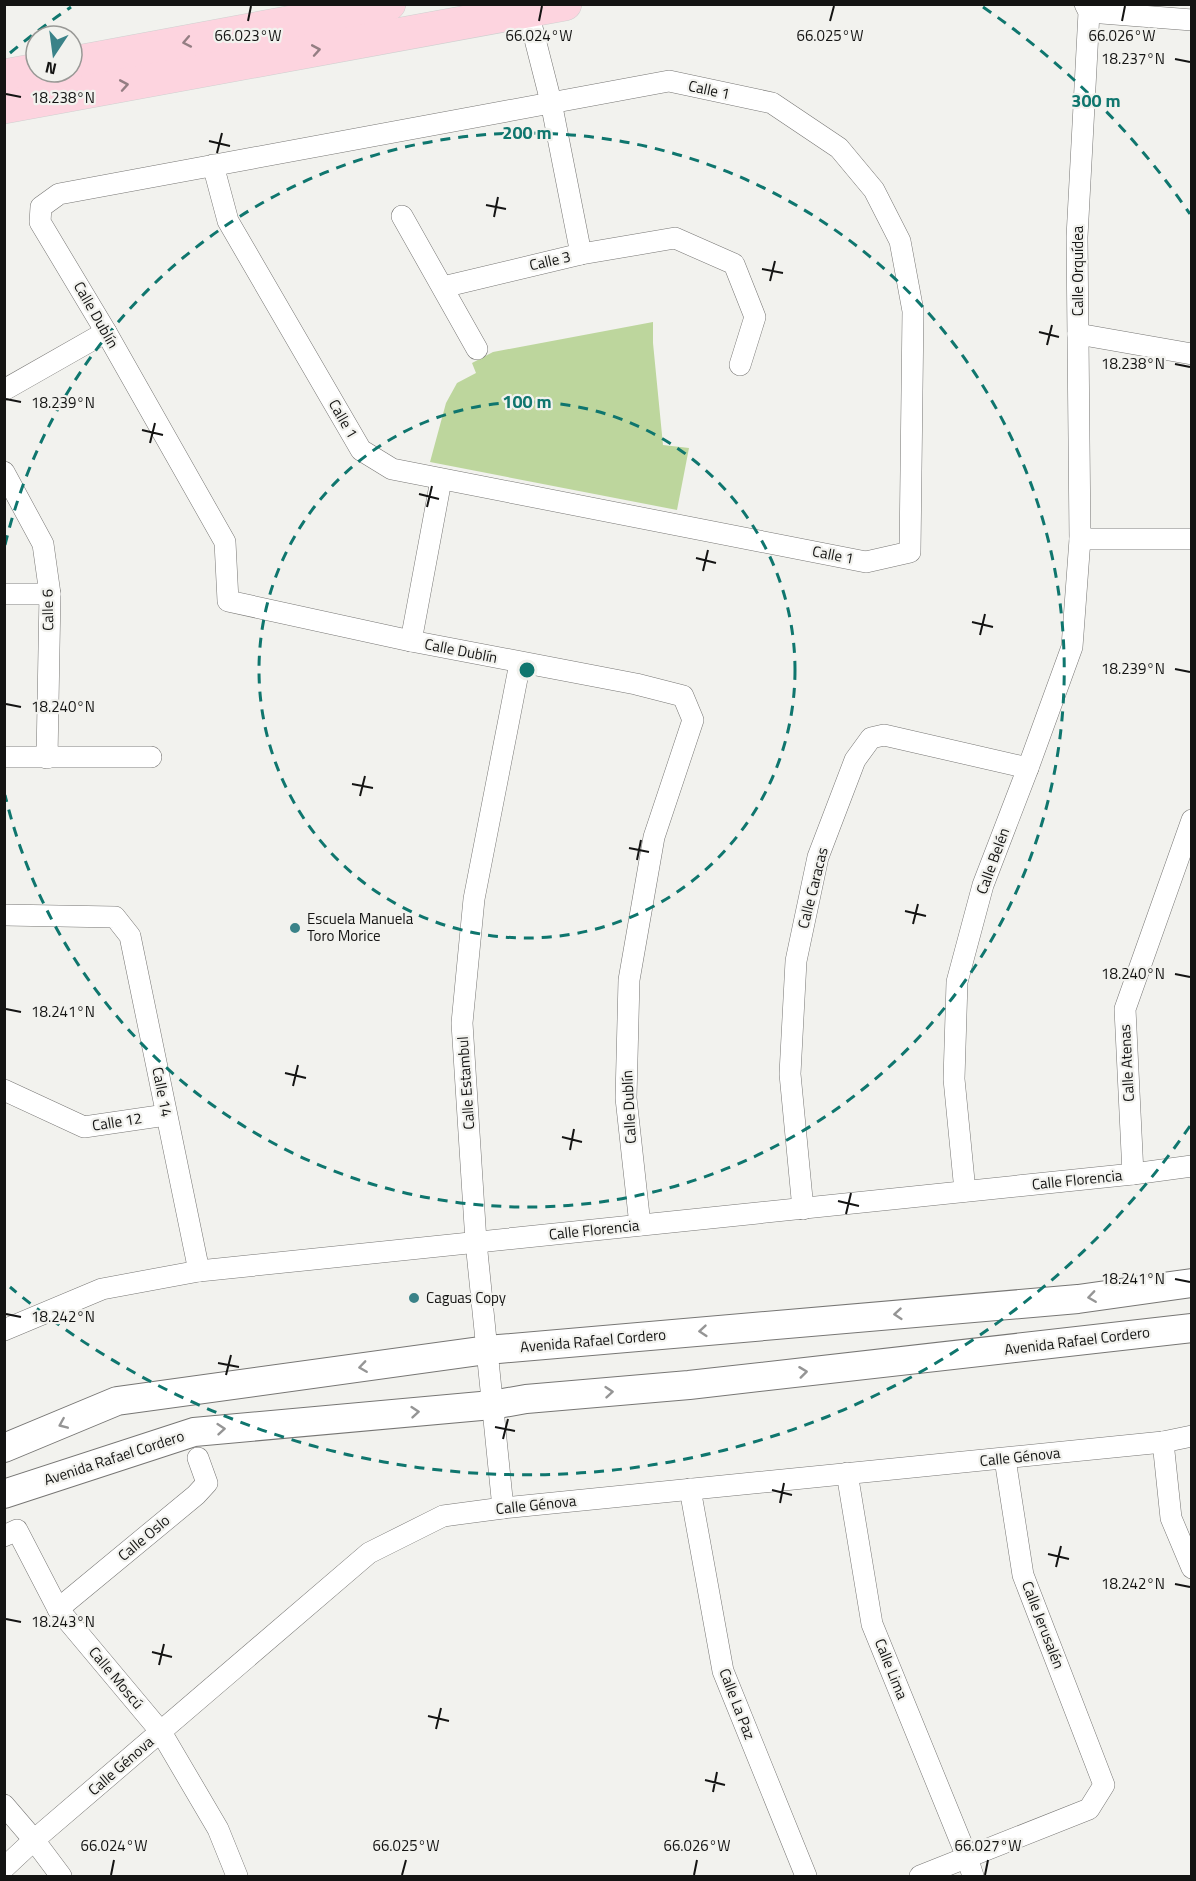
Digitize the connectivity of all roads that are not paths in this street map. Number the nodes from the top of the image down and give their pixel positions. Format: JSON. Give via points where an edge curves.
{"nodes":[{"id":1,"x":389,"y":4,"type":"edge"},
{"id":2,"x":565,"y":4,"type":"edge"},
{"id":3,"x":527,"y":8,"type":"edge"},
{"id":4,"x":1087,"y":8,"type":"edge"},
{"id":5,"x":1191,"y":20,"type":"edge"},
{"id":6,"x":84,"y":61,"type":"edge"},
{"id":7,"x":24,"y":72,"type":"edge"},
{"id":8,"x":4,"y":76,"type":"edge"},
{"id":9,"x":551,"y":102,"type":"junction"},
{"id":10,"x":4,"y":107,"type":"edge"},
{"id":11,"x":213,"y":165,"type":"junction"},
{"id":12,"x":85,"y":189,"type":"joint"},
{"id":13,"x":402,"y":216,"type":"dead end"},
{"id":14,"x":581,"y":254,"type":"junction"},
{"id":15,"x":443,"y":287,"type":"junction"},
{"id":16,"x":106,"y":332,"type":"junction"},
{"id":17,"x":1078,"y":334,"type":"junction"},
{"id":18,"x":477,"y":349,"type":"dead end"},
{"id":19,"x":1191,"y":354,"type":"edge"},
{"id":20,"x":740,"y":365,"type":"dead end"},
{"id":21,"x":4,"y":390,"type":"edge"},
{"id":22,"x":4,"y":472,"type":"edge"},
{"id":23,"x":441,"y":480,"type":"junction"},
{"id":24,"x":1080,"y":539,"type":"junction"},
{"id":25,"x":1191,"y":539,"type":"edge"},
{"id":26,"x":4,"y":594,"type":"edge"},
{"id":27,"x":50,"y":594,"type":"junction"},
{"id":28,"x":411,"y":641,"type":"junction"},
{"id":29,"x":520,"y":663,"type":"junction"},
{"id":30,"x":4,"y":757,"type":"edge"},
{"id":31,"x":151,"y":757,"type":"dead end"},
{"id":32,"x":47,"y":758,"type":"junction"},
{"id":33,"x":1028,"y":768,"type":"junction"},
{"id":34,"x":1191,"y":820,"type":"edge"},
{"id":35,"x":4,"y":915,"type":"edge"},
{"id":36,"x":4,"y":1090,"type":"edge"},
{"id":37,"x":166,"y":1115,"type":"junction"},
{"id":38,"x":1191,"y":1166,"type":"edge"},
{"id":39,"x":1133,"y":1174,"type":"junction"},
{"id":40,"x":965,"y":1191,"type":"junction"},
{"id":41,"x":802,"y":1209,"type":"junction"},
{"id":42,"x":640,"y":1226,"type":"junction"},
{"id":43,"x":476,"y":1242,"type":"junction"},
{"id":44,"x":199,"y":1271,"type":"junction"},
{"id":45,"x":1191,"y":1283,"type":"edge"},
{"id":46,"x":1191,"y":1328,"type":"edge"},
{"id":47,"x":4,"y":1330,"type":"edge"},
{"id":48,"x":487,"y":1350,"type":"junction"},
{"id":49,"x":492,"y":1406,"type":"junction"},
{"id":50,"x":1191,"y":1436,"type":"edge"},
{"id":51,"x":1163,"y":1442,"type":"junction"},
{"id":52,"x":4,"y":1449,"type":"edge"},
{"id":53,"x":198,"y":1458,"type":"dead end"},
{"id":54,"x":1005,"y":1459,"type":"junction"},
{"id":55,"x":847,"y":1473,"type":"junction"},
{"id":56,"x":690,"y":1489,"type":"junction"},
{"id":57,"x":4,"y":1494,"type":"edge"},
{"id":58,"x":503,"y":1508,"type":"junction"},
{"id":59,"x":4,"y":1536,"type":"edge"},
{"id":60,"x":1191,"y":1569,"type":"edge"},
{"id":61,"x":58,"y":1609,"type":"junction"},
{"id":62,"x":161,"y":1732,"type":"junction"},
{"id":63,"x":4,"y":1805,"type":"edge"},
{"id":64,"x":34,"y":1840,"type":"junction"},
{"id":65,"x":970,"y":1867,"type":"edge"},
{"id":66,"x":4,"y":1868,"type":"edge"},
{"id":67,"x":61,"y":1876,"type":"edge"},
{"id":68,"x":237,"y":1876,"type":"edge"},
{"id":69,"x":806,"y":1876,"type":"edge"},
{"id":70,"x":920,"y":1876,"type":"edge"}],
"edges":[{"from":1,"to":6,"type":"main road","one_way":true},
{"from":2,"to":3,"type":"main road"},
{"from":3,"to":9,"type":"street"},
{"from":10,"to":3,"type":"main road","one_way":true},
{"from":4,"to":5,"type":"street"},
{"from":4,"to":17,"type":"street","name":"Calle Orquídea","via":[[1077,237]]},
{"from":7,"to":8,"type":"main road"},
{"from":9,"to":11,"type":"street","name":"Calle 1"},
{"from":9,"to":14,"type":"street"},
{"from":9,"to":23,"type":"street","name":"Calle 1","via":[[669,81],[772,103],[839,148],[873,190],[900,242],[913,311],[910,552],[866,562]]},
{"from":11,"to":12,"type":"street","name":"Calle 1"},
{"from":11,"to":23,"type":"street","name":"Calle 1","via":[[228,221],[361,450],[392,469]]},
{"from":12,"to":16,"type":"street","name":"Calle Dublín","via":[[59,194],[40,207],[40,222]]},
{"from":13,"to":15,"type":"street"},
{"from":14,"to":15,"type":"street","name":"Calle 3"},
{"from":14,"to":20,"type":"street","name":"Calle 3","via":[[675,238],[734,264],[755,317]]},
{"from":15,"to":18,"type":"street"},
{"from":16,"to":21,"type":"street"},
{"from":16,"to":28,"type":"street","name":"Calle Dublín","via":[[225,542],[228,601]]},
{"from":17,"to":19,"type":"street"},
{"from":17,"to":24,"type":"street","name":"Calle Orquídea"},
{"from":22,"to":27,"type":"street","name":"Calle 6","via":[[43,544]]},
{"from":23,"to":28,"type":"street"},
{"from":24,"to":25,"type":"street"},
{"from":24,"to":33,"type":"street","name":"Calle Belén","via":[[1072,647]]},
{"from":26,"to":27,"type":"street"},
{"from":27,"to":32,"type":"street","name":"Calle 6"},
{"from":28,"to":29,"type":"street","name":"Calle Dublín"},
{"from":29,"to":42,"type":"street","name":"Calle Dublín","via":[[682,696],[693,720],[654,837],[629,980],[626,1098]]},
{"from":29,"to":43,"type":"street","name":"Calle Estambul","via":[[474,899],[462,1023]]},
{"from":30,"to":32,"type":"street"},
{"from":31,"to":32,"type":"street"},
{"from":33,"to":40,"type":"street","name":"Calle Belén","via":[[982,885],[957,982],[954,1079]]},
{"from":33,"to":41,"type":"street","name":"Calle Caracas","via":[[884,735],[871,738],[855,760],[818,857],[796,961],[790,1074]]},
{"from":34,"to":39,"type":"street","name":"Calle Atenas","via":[[1125,1009]]},
{"from":35,"to":37,"type":"street","name":"Calle 14","via":[[115,917],[130,936]]},
{"from":36,"to":37,"type":"street","name":"Calle 12","via":[[84,1127]]},
{"from":37,"to":44,"type":"street","name":"Calle 14"},
{"from":38,"to":39,"type":"street","name":"Calle Florencia"},
{"from":39,"to":40,"type":"street","name":"Calle Florencia"},
{"from":40,"to":41,"type":"street","name":"Calle Florencia"},
{"from":41,"to":42,"type":"street","name":"Calle Florencia"},
{"from":42,"to":43,"type":"street","name":"Calle Florencia"},
{"from":43,"to":44,"type":"street","name":"Calle Florencia"},
{"from":43,"to":48,"type":"street","name":"Calle Estambul"},
{"from":44,"to":47,"type":"street","name":"Calle Florencia","via":[[102,1289]]},
{"from":45,"to":48,"type":"main road","name":"Avenida Rafael Cordero","one_way":true,"via":[[1078,1299]]},
{"from":49,"to":46,"type":"main road","name":"Avenida Rafael Cordero","one_way":true,"via":[[526,1399],[689,1385]]},
{"from":48,"to":49,"type":"street","name":"Calle Estambul"},
{"from":48,"to":52,"type":"main road","name":"Avenida Rafael Cordero","one_way":true,"via":[[117,1401]]},
{"from":57,"to":49,"type":"main road","name":"Avenida Rafael Cordero","one_way":true,"via":[[194,1432]]},
{"from":49,"to":58,"type":"street","name":"Calle Estambul"},
{"from":50,"to":51,"type":"street","name":"Calle Génova"},
{"from":51,"to":54,"type":"street","name":"Calle Génova"},
{"from":51,"to":60,"type":"street","via":[[1171,1518]]},
{"from":53,"to":61,"type":"street","name":"Calle Oslo","via":[[207,1483],[196,1495]]},
{"from":54,"to":55,"type":"street","name":"Calle Génova"},
{"from":54,"to":65,"type":"street","name":"Calle Jerusalén","via":[[1023,1575],[1104,1785],[1089,1809]]},
{"from":55,"to":56,"type":"street","name":"Calle Génova"},
{"from":55,"to":65,"type":"street","name":"Calle Lima","via":[[872,1624]]},
{"from":56,"to":58,"type":"street","name":"Calle Génova"},
{"from":56,"to":69,"type":"street","name":"Calle La Paz","via":[[723,1671]]},
{"from":58,"to":62,"type":"street","name":"Calle Génova","via":[[443,1516],[369,1553]]},
{"from":59,"to":61,"type":"street","name":"Calle Moscú","via":[[17,1530]]},
{"from":61,"to":62,"type":"street","name":"Calle Moscú"},
{"from":62,"to":64,"type":"street","name":"Calle Génova"},
{"from":62,"to":68,"type":"street","name":"Calle Moscú","via":[[218,1829]]},
{"from":63,"to":64,"type":"street"},
{"from":64,"to":66,"type":"street","name":"Calle Génova"},
{"from":64,"to":67,"type":"street"},
{"from":65,"to":70,"type":"street"}]}
